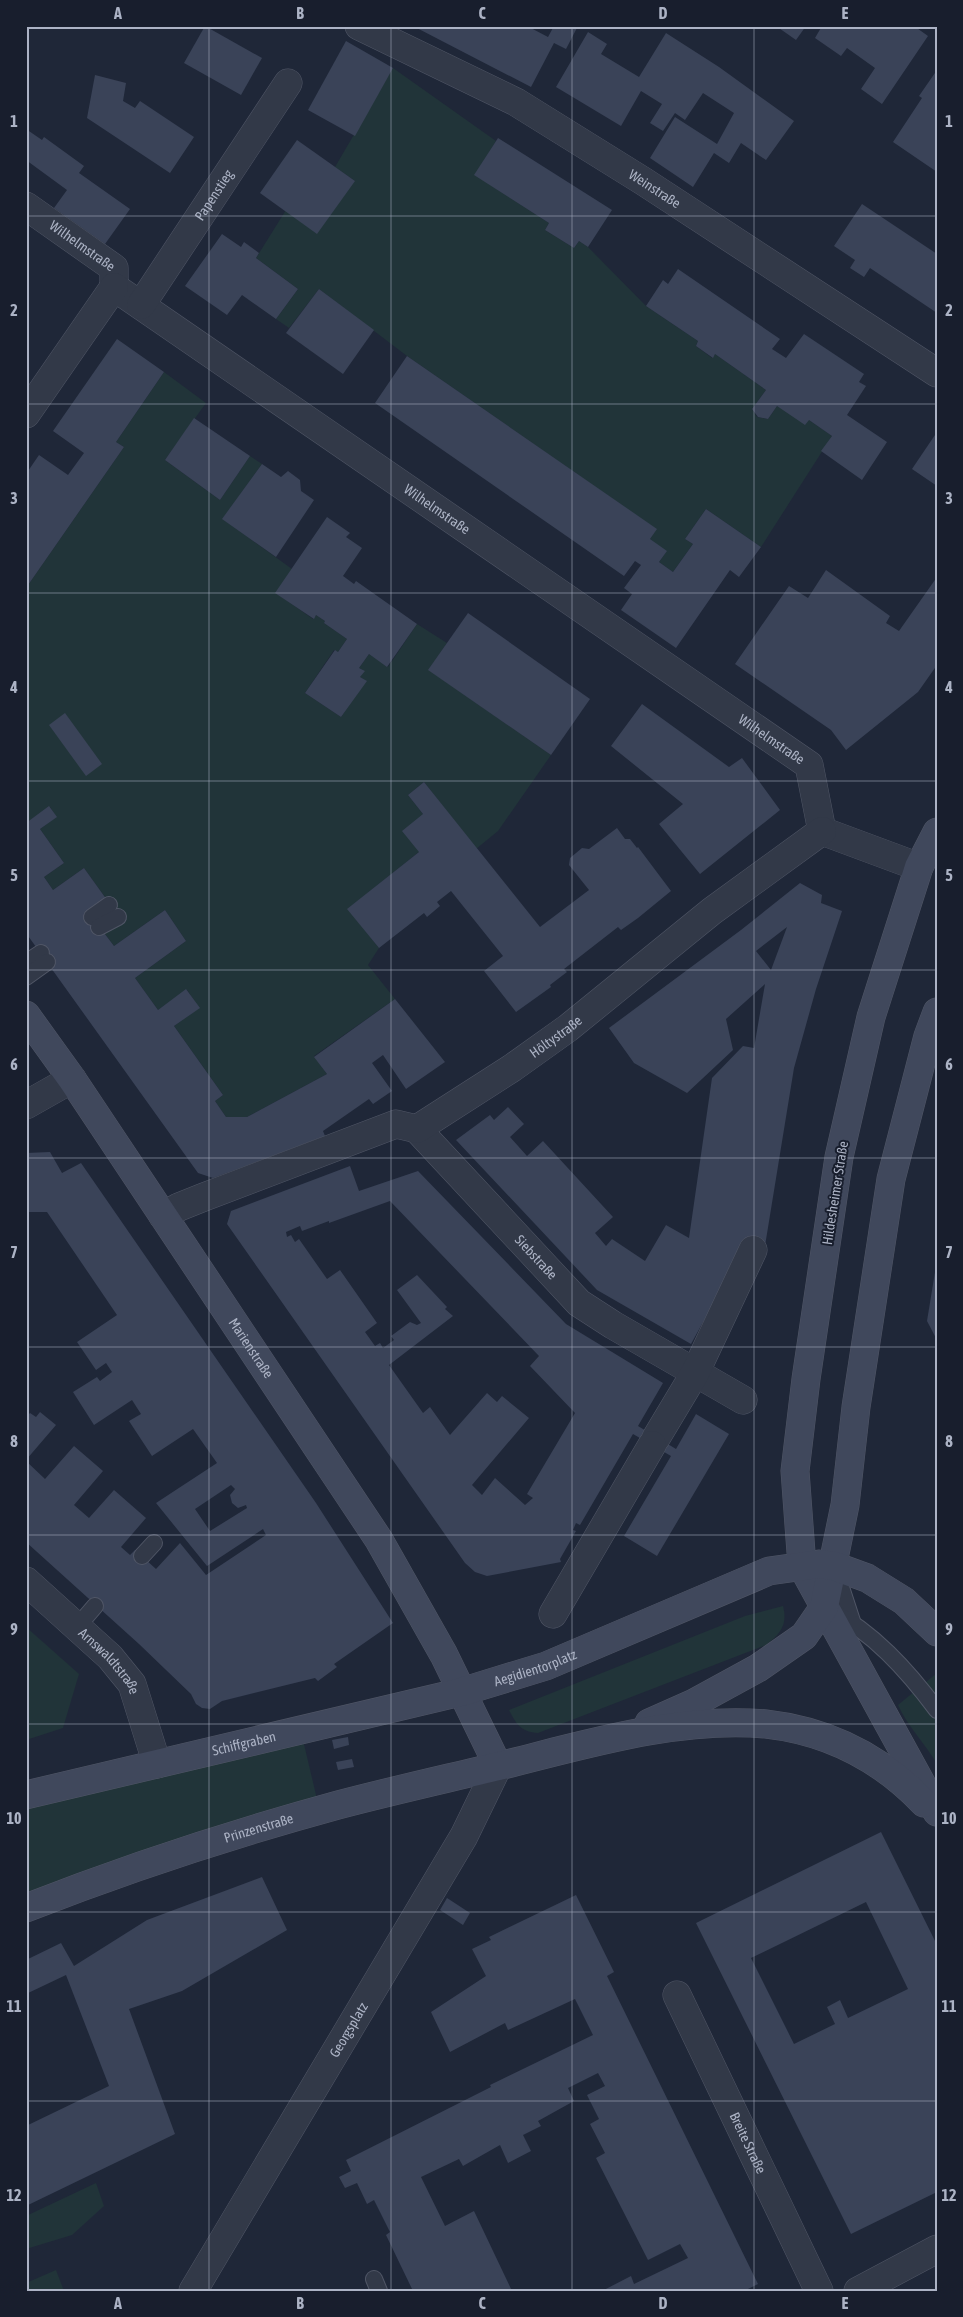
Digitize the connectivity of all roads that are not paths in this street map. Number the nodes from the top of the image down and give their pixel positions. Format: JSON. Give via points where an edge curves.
{"nodes":[{"id":1,"x":359,"y":26,"type":"edge"},
{"id":2,"x":288,"y":83,"type":"dead end"},
{"id":3,"x":26,"y":206,"type":"edge"},
{"id":4,"x":114,"y":287,"type":"junction"},
{"id":5,"x":141,"y":305,"type":"junction"},
{"id":6,"x":937,"y":373,"type":"edge"},
{"id":7,"x":26,"y":414,"type":"edge"},
{"id":8,"x":822,"y":831,"type":"junction"},
{"id":9,"x":937,"y":832,"type":"edge"},
{"id":10,"x":919,"y":867,"type":"junction"},
{"id":11,"x":114,"y":911,"type":"dead end"},
{"id":12,"x":96,"y":922,"type":"dead end"},
{"id":13,"x":26,"y":963,"type":"edge"},
{"id":14,"x":26,"y":977,"type":"edge"},
{"id":15,"x":26,"y":1015,"type":"edge"},
{"id":16,"x":934,"y":1030,"type":"edge"},
{"id":17,"x":72,"y":1079,"type":"junction"},
{"id":18,"x":26,"y":1105,"type":"edge"},
{"id":19,"x":418,"y":1129,"type":"junction"},
{"id":20,"x":163,"y":1216,"type":"junction"},
{"id":21,"x":753,"y":1250,"type":"dead end"},
{"id":22,"x":684,"y":1367,"type":"junction"},
{"id":23,"x":743,"y":1400,"type":"dead end"},
{"id":24,"x":154,"y":1543,"type":"dead end"},
{"id":25,"x":142,"y":1556,"type":"dead end"},
{"id":26,"x":802,"y":1566,"type":"junction"},
{"id":27,"x":834,"y":1566,"type":"junction"},
{"id":28,"x":26,"y":1581,"type":"edge"},
{"id":29,"x":96,"y":1606,"type":"dead end"},
{"id":30,"x":824,"y":1608,"type":"junction"},
{"id":31,"x":553,"y":1614,"type":"dead end"},
{"id":32,"x":852,"y":1622,"type":"junction"},
{"id":33,"x":77,"y":1627,"type":"junction"},
{"id":34,"x":937,"y":1632,"type":"edge"},
{"id":35,"x":461,"y":1692,"type":"junction"},
{"id":36,"x":937,"y":1710,"type":"edge"},
{"id":37,"x":621,"y":1736,"type":"junction"},
{"id":38,"x":157,"y":1764,"type":"junction"},
{"id":39,"x":498,"y":1766,"type":"junction"},
{"id":40,"x":26,"y":1795,"type":"edge"},
{"id":41,"x":937,"y":1812,"type":"edge"},
{"id":42,"x":937,"y":1817,"type":"edge"},
{"id":43,"x":26,"y":1908,"type":"edge"},
{"id":44,"x":676,"y":1995,"type":"dead end"},
{"id":45,"x":937,"y":2249,"type":"edge"},
{"id":46,"x":193,"y":2291,"type":"edge"},
{"id":47,"x":819,"y":2291,"type":"edge"},
{"id":48,"x":858,"y":2291,"type":"edge"}],
"edges":[{"from":1,"to":6,"type":"street","name":"Weinstraße","via":[[516,102]]},
{"from":2,"to":5,"type":"street","name":"Papenstieg"},
{"from":3,"to":4,"type":"street","name":"Wilhelmstraße","via":[[114,268]]},
{"from":4,"to":5,"type":"street","name":"Wilhelmstraße"},
{"from":4,"to":7,"type":"street"},
{"from":5,"to":8,"type":"street","name":"Wilhelmstraße","via":[[810,765]]},
{"from":8,"to":10,"type":"street"},
{"from":8,"to":19,"type":"street","name":"Höltystraße","via":[[712,912],[568,1028]]},
{"from":9,"to":10,"type":"main road","name":"Hildesheimer Straße"},
{"from":10,"to":26,"type":"main road","name":"Hildesheimer Straße","via":[[870,1017],[839,1157],[795,1471]]},
{"from":11,"to":12,"type":"lane"},
{"from":13,"to":14,"type":"lane","via":[[44,958]]},
{"from":15,"to":17,"type":"main road","name":"Marienstraße"},
{"from":16,"to":27,"type":"main road","via":[[891,1179]]},
{"from":17,"to":18,"type":"street"},
{"from":17,"to":20,"type":"main road","name":"Marienstraße"},
{"from":19,"to":20,"type":"street","via":[[396,1124],[204,1196]]},
{"from":19,"to":22,"type":"street","name":"Siebstraße","via":[[579,1303]]},
{"from":20,"to":35,"type":"main road","name":"Marienstraße","via":[[379,1540],[444,1655]]},
{"from":21,"to":22,"type":"street"},
{"from":22,"to":23,"type":"street","name":"Siebstraße"},
{"from":22,"to":31,"type":"street","via":[[654,1441]]},
{"from":24,"to":25,"type":"lane"},
{"from":26,"to":27,"type":"main road","name":"Aegidientorplatz"},
{"from":26,"to":30,"type":"main road"},
{"from":26,"to":35,"type":"main road","name":"Aegidientorplatz","via":[[769,1571],[546,1666]]},
{"from":27,"to":30,"type":"main road"},
{"from":27,"to":32,"type":"lane"},
{"from":27,"to":34,"type":"main road","name":"Aegidientorplatz","via":[[867,1578],[904,1601]]},
{"from":28,"to":33,"type":"street","name":"Arnswaldtstraße"},
{"from":29,"to":33,"type":"lane"},
{"from":30,"to":32,"type":"lane"},
{"from":30,"to":37,"type":"main road","via":[[804,1636],[758,1668],[694,1703]]},
{"from":30,"to":41,"type":"main road"},
{"from":32,"to":36,"type":"lane","via":[[903,1667]]},
{"from":33,"to":38,"type":"street","name":"Arnswaldtstraße","via":[[110,1657],[132,1684]]},
{"from":35,"to":38,"type":"main road","name":"Schiffgraben"},
{"from":35,"to":39,"type":"main road"},
{"from":37,"to":39,"type":"main road"},
{"from":37,"to":42,"type":"main road","via":[[703,1724],[778,1726],[823,1737],[865,1754],[887,1769]]},
{"from":38,"to":40,"type":"main road","name":"Schiffgraben"},
{"from":39,"to":43,"type":"main road","name":"Prinzenstraße","via":[[338,1805],[118,1872]]},
{"from":39,"to":46,"type":"street","name":"Georgsplatz","via":[[464,1836]]},
{"from":44,"to":47,"type":"street","name":"Breite Straße"},
{"from":45,"to":48,"type":"street"}]}
